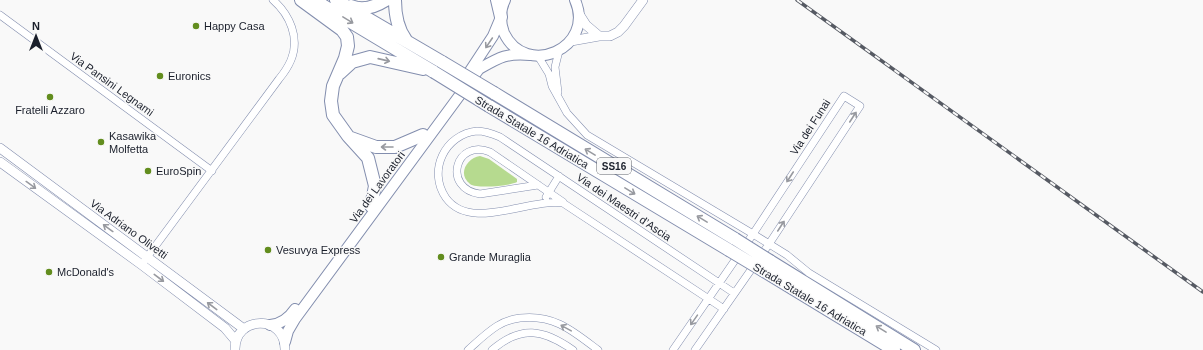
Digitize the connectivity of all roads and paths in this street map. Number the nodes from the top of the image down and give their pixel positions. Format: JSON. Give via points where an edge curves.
{"nodes":[{"id":1,"x":273,"y":0,"type":"edge"},
{"id":2,"x":301,"y":0,"type":"edge"},
{"id":3,"x":314,"y":0,"type":"edge"},
{"id":4,"x":336,"y":0,"type":"edge"},
{"id":5,"x":386,"y":0,"type":"edge"},
{"id":6,"x":396,"y":0,"type":"edge"},
{"id":7,"x":497,"y":0,"type":"edge"},
{"id":8,"x":505,"y":0,"type":"edge"},
{"id":9,"x":575,"y":0,"type":"edge"},
{"id":10,"x":643,"y":0,"type":"edge"},
{"id":11,"x":579,"y":14,"type":"junction"},
{"id":12,"x":0,"y":15,"type":"edge"},
{"id":13,"x":501,"y":17,"type":"junction"},
{"id":14,"x":600,"y":36,"type":"junction"},
{"id":15,"x":406,"y":41,"type":"junction"},
{"id":16,"x":571,"y":41,"type":"junction"},
{"id":17,"x":559,"y":51,"type":"junction"},
{"id":18,"x":534,"y":55,"type":"junction"},
{"id":19,"x":476,"y":68,"type":"junction"},
{"id":20,"x":434,"y":72,"type":"junction"},
{"id":21,"x":338,"y":76,"type":"junction"},
{"id":22,"x":558,"y":96,"type":"junction"},
{"id":23,"x":423,"y":135,"type":"junction"},
{"id":24,"x":348,"y":136,"type":"junction"},
{"id":25,"x":0,"y":148,"type":"edge"},
{"id":26,"x":0,"y":162,"type":"edge"},
{"id":27,"x":212,"y":171,"type":"junction"},
{"id":28,"x":559,"y":176,"type":"junction"},
{"id":29,"x":538,"y":185,"type":"junction"},
{"id":30,"x":549,"y":193,"type":"junction"},
{"id":31,"x":542,"y":204,"type":"junction"},
{"id":32,"x":371,"y":206,"type":"junction"},
{"id":33,"x":568,"y":206,"type":"junction"},
{"id":34,"x":753,"y":234,"type":"junction"},
{"id":35,"x":769,"y":244,"type":"junction"},
{"id":36,"x":732,"y":245,"type":"junction"},
{"id":37,"x":147,"y":257,"type":"junction"},
{"id":38,"x":142,"y":265,"type":"junction"},
{"id":39,"x":767,"y":266,"type":"junction"},
{"id":40,"x":719,"y":283,"type":"junction"},
{"id":41,"x":734,"y":293,"type":"junction"},
{"id":42,"x":708,"y":299,"type":"junction"},
{"id":43,"x":724,"y":309,"type":"junction"},
{"id":44,"x":292,"y":318,"type":"junction"},
{"id":45,"x":270,"y":325,"type":"junction"},
{"id":46,"x":244,"y":329,"type":"junction"},
{"id":47,"x":236,"y":346,"type":"edge"},
{"id":48,"x":285,"y":346,"type":"edge"},
{"id":49,"x":468,"y":350,"type":"edge"},
{"id":50,"x":492,"y":350,"type":"edge"},
{"id":51,"x":573,"y":350,"type":"edge"},
{"id":52,"x":598,"y":350,"type":"edge"},
{"id":53,"x":673,"y":350,"type":"edge"},
{"id":54,"x":696,"y":350,"type":"edge"},
{"id":55,"x":894,"y":350,"type":"edge"},
{"id":56,"x":914,"y":350,"type":"edge"},
{"id":57,"x":936,"y":350,"type":"edge"}],
"edges":[{"from":1,"to":27,"type":"street","via":[[285,12],[293,29],[292,59]]},
{"from":2,"to":21,"type":"highway","via":[[342,30],[347,37],[348,46]]},
{"from":3,"to":20,"type":"highway","name":"Strada Statale 16 Adriatica","number":"SS16","one_way":true},
{"from":4,"to":5,"type":"highway","via":[[366,9]]},
{"from":4,"to":15,"type":"highway","name":"Strada Statale 16 Adriatica","number":"SS16"},
{"from":6,"to":15,"type":"highway","via":[[399,31]]},
{"from":7,"to":13,"type":"highway"},
{"from":8,"to":13,"type":"main road"},
{"from":9,"to":11,"type":"main road"},
{"from":10,"to":14,"type":"street","via":[[618,32],[610,36]]},
{"from":11,"to":14,"type":"street"},
{"from":11,"to":16,"type":"main road","via":[[577,29]]},
{"from":12,"to":27,"type":"street","name":"Via Pansini Legnami"},
{"from":13,"to":18,"type":"main road","via":[[503,30],[510,42],[519,50]]},
{"from":13,"to":19,"type":"main road","one_way":true,"via":[[494,36]]},
{"from":14,"to":16,"type":"street"},
{"from":36,"to":15,"type":"highway","name":"Strada Statale 16 Adriatica","number":"SS16","one_way":true,"bridge":true,"via":[[494,93]]},
{"from":16,"to":17,"type":"main road"},
{"from":17,"to":18,"type":"main road","via":[[549,55]]},
{"from":17,"to":22,"type":"street","via":[[555,67]]},
{"from":18,"to":19,"type":"main road","via":[[500,56]]},
{"from":18,"to":22,"type":"street","via":[[549,74]]},
{"from":19,"to":23,"type":"main road","name":"Via dei Lavoratori"},
{"from":19,"to":44,"type":"main road","name":"Via dei Lavoratori"},
{"from":21,"to":20,"type":"highway","one_way":true,"via":[[352,62],[370,57]]},
{"from":20,"to":36,"type":"highway","name":"Strada Statale 16 Adriatica","number":"SS16","one_way":true,"bridge":true},
{"from":21,"to":24,"type":"highway","via":[[333,86],[331,101],[334,115]]},
{"from":22,"to":34,"type":"street","via":[[567,113],[587,135]]},
{"from":23,"to":24,"type":"highway","one_way":true,"via":[[395,147],[376,147]]},
{"from":23,"to":32,"type":"main road","name":"Via dei Lavoratori"},
{"from":24,"to":32,"type":"highway","via":[[368,158],[375,186]]},
{"from":37,"to":25,"type":"street","name":"Via Adriano Olivetti","one_way":true},
{"from":26,"to":38,"type":"street","name":"Via Adriano Olivetti","one_way":true},
{"from":27,"to":37,"type":"street"},
{"from":28,"to":30,"type":"street"},
{"from":28,"to":31,"type":"street","name":"Via dei Maestri d’Ascia","via":[[490,132],[466,133],[446,147],[438,169],[438,181],[446,198],[457,208],[469,213],[482,214]]},
{"from":28,"to":40,"type":"street","name":"Via dei Maestri d’Ascia"},
{"from":29,"to":29,"type":"street","via":[[484,150],[470,151],[457,166],[456,172],[461,185],[473,193]]},
{"from":29,"to":30,"type":"street"},
{"from":30,"to":31,"type":"street"},
{"from":30,"to":33,"type":"street"},
{"from":31,"to":33,"type":"street","name":"Via dei Maestri d’Ascia","via":[[556,202]]},
{"from":32,"to":44,"type":"main road","name":"Via dei Lavoratori"},
{"from":33,"to":42,"type":"street","name":"Via dei Maestri d’Ascia"},
{"from":34,"to":35,"type":"street"},
{"from":35,"to":34,"type":"street","name":"Via dei Funai","one_way":true,"via":[[860,106],[844,96]]},
{"from":34,"to":40,"type":"street","name":"Via dei Funai"},
{"from":35,"to":41,"type":"street","name":"Via dei Funai"},
{"from":35,"to":57,"type":"street","via":[[810,273]]},
{"from":36,"to":39,"type":"highway","name":"Strada Statale 16 Adriatica","number":"SS16","bridge":true},
{"from":37,"to":38,"type":"street"},
{"from":46,"to":37,"type":"street","name":"Via Adriano Olivetti","one_way":true},
{"from":38,"to":47,"type":"street","name":"Via Adriano Olivetti","one_way":true,"via":[[225,328]]},
{"from":39,"to":55,"type":"highway","name":"Strada Statale 16 Adriatica","number":"SS16"},
{"from":56,"to":39,"type":"highway","name":"Strada Statale 16 Adriatica","number":"SS16","one_way":true},
{"from":40,"to":41,"type":"street","name":"Via dei Maestri d’Ascia"},
{"from":40,"to":42,"type":"street","name":"Via dei Funai"},
{"from":41,"to":43,"type":"street","name":"Via dei Funai"},
{"from":42,"to":43,"type":"street","name":"Via dei Maestri d’Ascia"},
{"from":42,"to":53,"type":"street","name":"Via dei Funai","one_way":true},
{"from":43,"to":54,"type":"street","name":"Via dei Funai"},
{"from":44,"to":45,"type":"main road"},
{"from":44,"to":48,"type":"main road"},
{"from":45,"to":46,"type":"street","via":[[256,323]]},
{"from":45,"to":48,"type":"street","via":[[278,330]]},
{"from":46,"to":47,"type":"street"},
{"from":52,"to":49,"type":"street","one_way":true,"via":[[568,328],[552,320],[532,317],[497,325]]},
{"from":50,"to":51,"type":"street","via":[[507,338],[524,333],[541,333]]}]}
